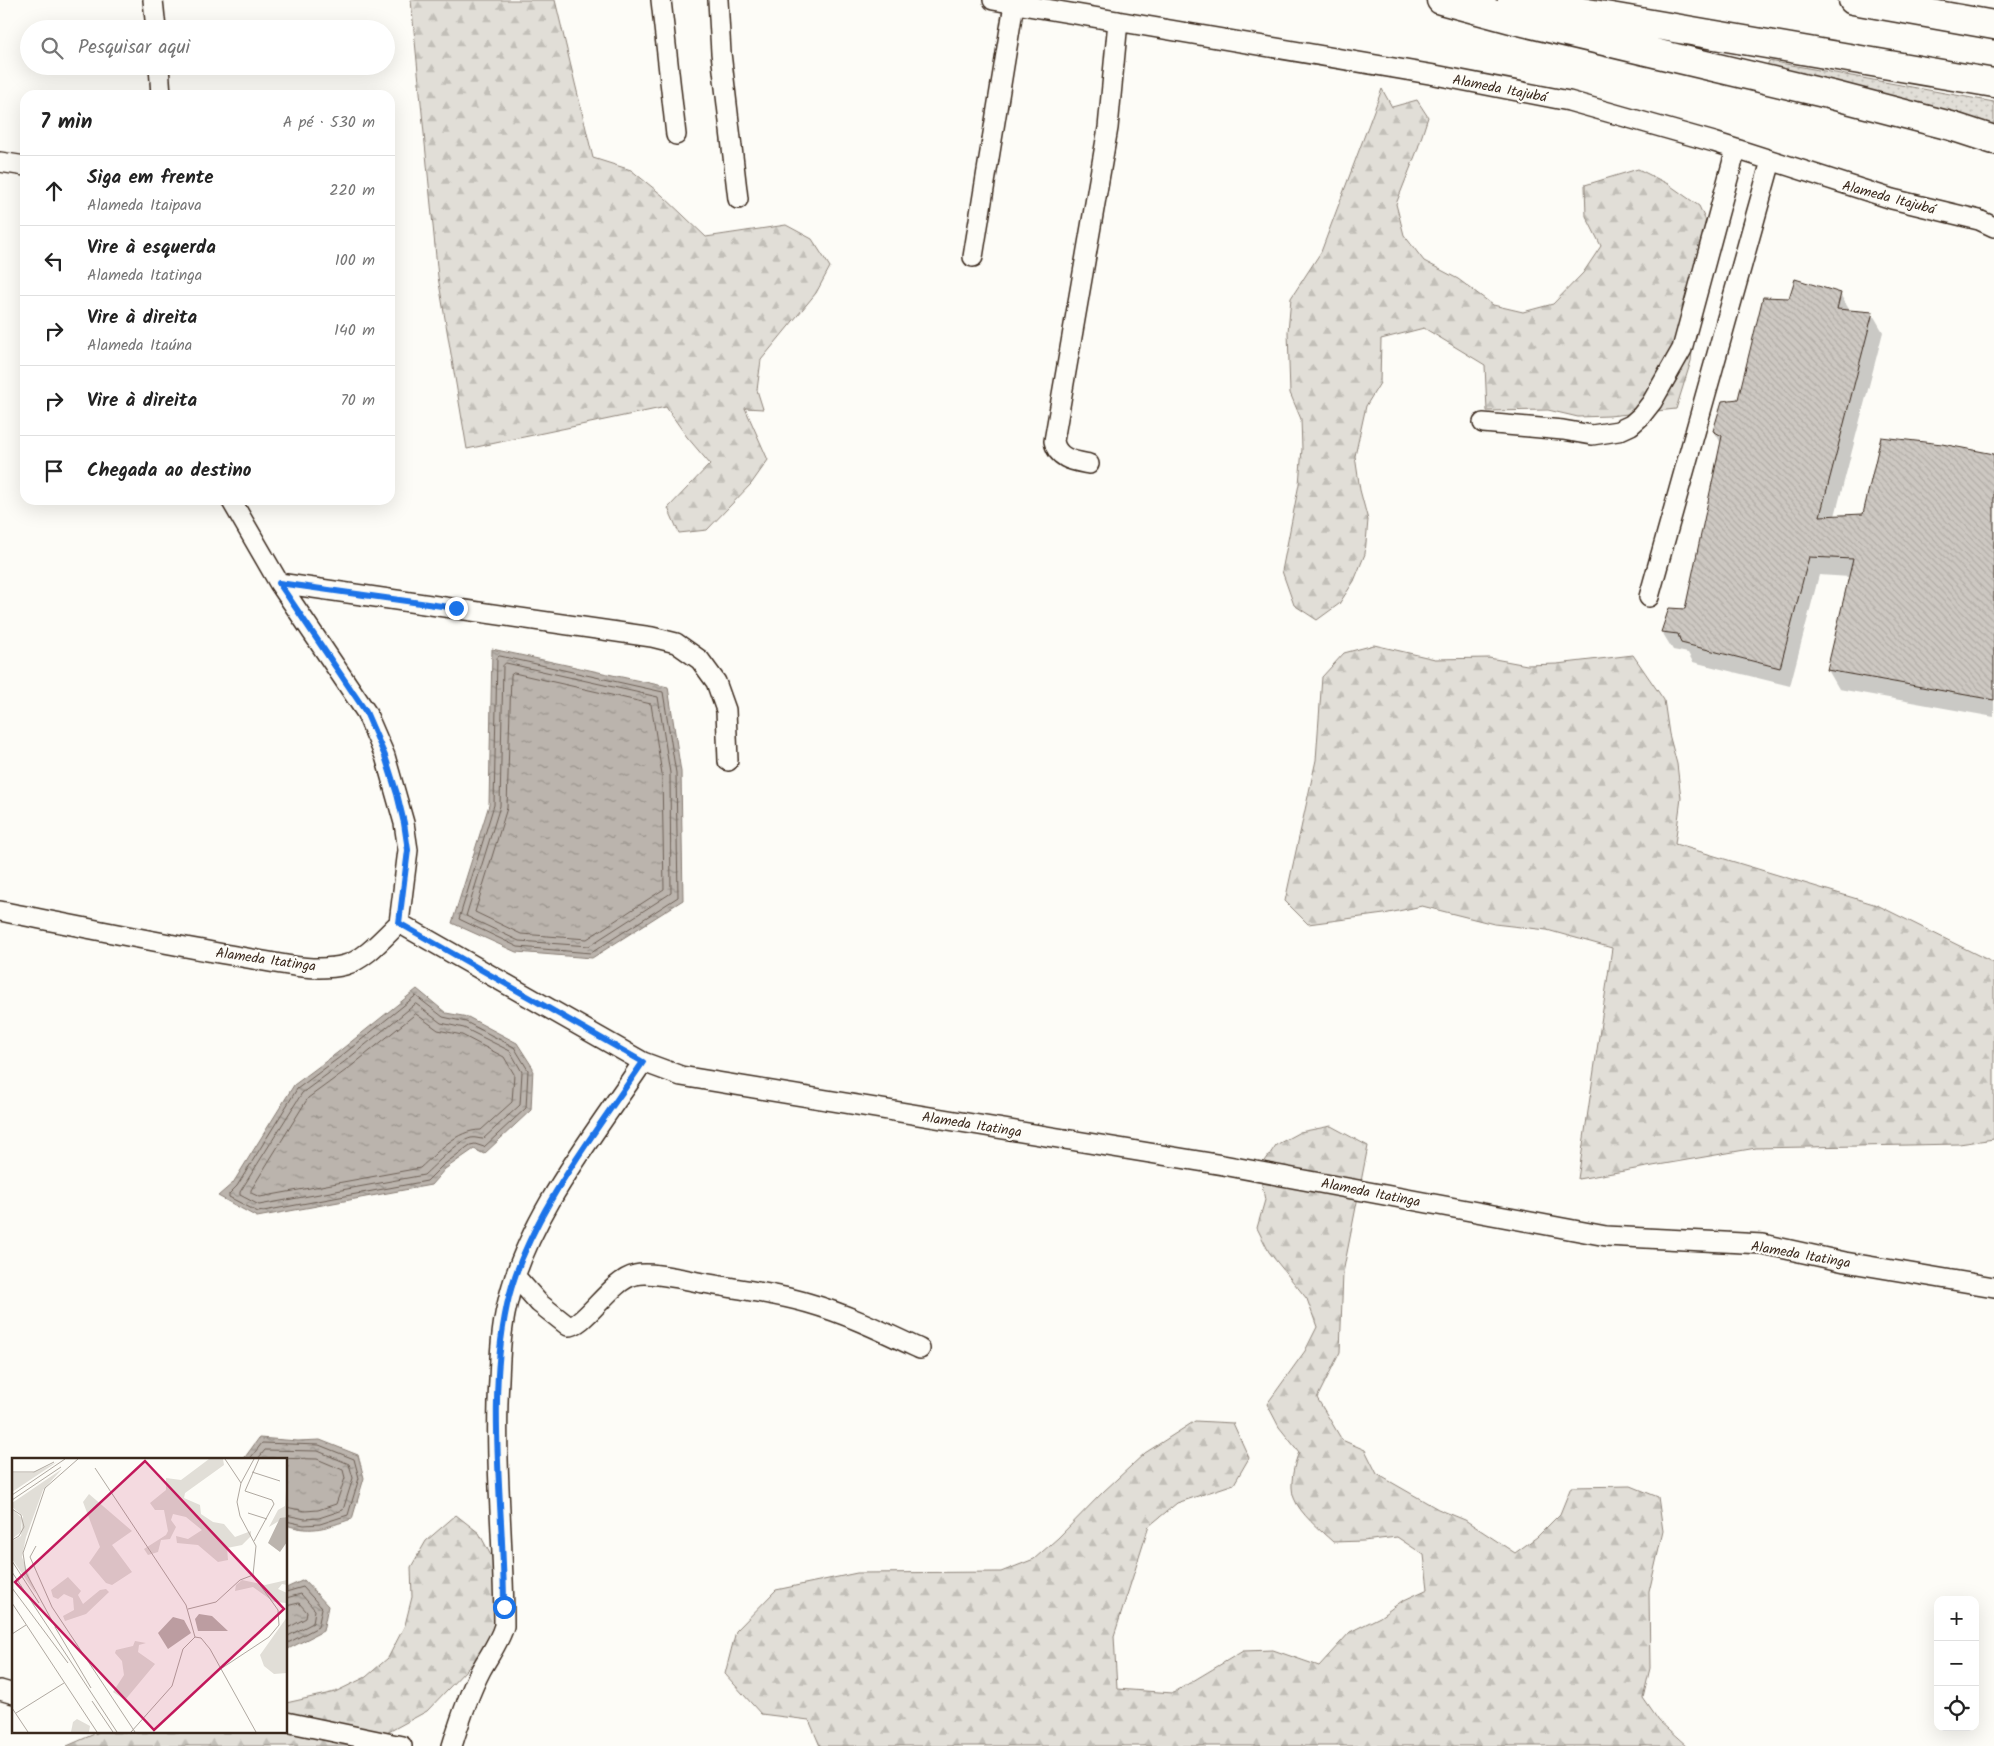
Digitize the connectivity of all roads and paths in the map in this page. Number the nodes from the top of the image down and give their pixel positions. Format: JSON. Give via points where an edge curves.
{"nodes":[{"id":1,"x":153,"y":0,"type":"edge"},
{"id":2,"x":661,"y":0,"type":"edge"},
{"id":3,"x":718,"y":0,"type":"edge"},
{"id":4,"x":993,"y":0,"type":"edge"},
{"id":5,"x":1441,"y":0,"type":"edge"},
{"id":6,"x":1512,"y":0,"type":"edge"},
{"id":7,"x":1853,"y":0,"type":"edge"},
{"id":8,"x":1014,"y":4,"type":"junction"},
{"id":9,"x":155,"y":20,"type":"edge"},
{"id":10,"x":1118,"y":21,"type":"junction"},
{"id":11,"x":1994,"y":25,"type":"edge"},
{"id":12,"x":160,"y":75,"type":"edge"},
{"id":13,"x":1994,"y":83,"type":"edge"},
{"id":14,"x":161,"y":90,"type":"edge"},
{"id":15,"x":676,"y":135,"type":"dead end"},
{"id":16,"x":1994,"y":140,"type":"edge"},
{"id":17,"x":1736,"y":149,"type":"junction"},
{"id":18,"x":1771,"y":161,"type":"junction"},
{"id":19,"x":0,"y":162,"type":"edge"},
{"id":20,"x":20,"y":165,"type":"edge"},
{"id":21,"x":738,"y":199,"type":"dead end"},
{"id":22,"x":1994,"y":226,"type":"edge"},
{"id":23,"x":973,"y":256,"type":"dead end"},
{"id":24,"x":1482,"y":423,"type":"dead end"},
{"id":25,"x":1089,"y":464,"type":"dead end"},
{"id":26,"x":234,"y":505,"type":"edge"},
{"id":27,"x":279,"y":583,"type":"junction"},
{"id":28,"x":1649,"y":597,"type":"dead end"},
{"id":29,"x":728,"y":761,"type":"dead end"},
{"id":30,"x":0,"y":910,"type":"edge"},
{"id":31,"x":399,"y":923,"type":"junction"},
{"id":32,"x":643,"y":1062,"type":"junction"},
{"id":33,"x":516,"y":1277,"type":"junction"},
{"id":34,"x":1994,"y":1287,"type":"edge"},
{"id":35,"x":920,"y":1349,"type":"dead end"},
{"id":36,"x":288,"y":1722,"type":"edge"},
{"id":37,"x":402,"y":1746,"type":"edge"},
{"id":38,"x":452,"y":1746,"type":"edge"}],
"edges":[{"from":1,"to":9,"type":"street"},
{"from":2,"to":15,"type":"street"},
{"from":3,"to":21,"type":"street"},
{"from":4,"to":8,"type":"street","name":"Alameda Itajubá"},
{"from":5,"to":16,"type":"highway","via":[[1525,23],[1832,95]]},
{"from":6,"to":13,"type":"highway"},
{"from":7,"to":11,"type":"highway"},
{"from":8,"to":10,"type":"street","name":"Alameda Itajubá"},
{"from":8,"to":23,"type":"street"},
{"from":10,"to":17,"type":"street","name":"Alameda Itajubá","via":[[1569,101]]},
{"from":10,"to":25,"type":"street","via":[[1108,128],[1054,441],[1056,449],[1068,460]]},
{"from":12,"to":14,"type":"street"},
{"from":17,"to":18,"type":"street","name":"Alameda Itajubá"},
{"from":17,"to":24,"type":"street","via":[[1682,349],[1641,416],[1618,431],[1592,434]]},
{"from":18,"to":22,"type":"street","name":"Alameda Itajubá","via":[[1892,199]]},
{"from":18,"to":28,"type":"street"},
{"from":19,"to":20,"type":"street"},
{"from":26,"to":27,"type":"street"},
{"from":27,"to":29,"type":"street","via":[[676,643],[700,660],[716,682],[726,710]]},
{"from":27,"to":31,"type":"street","via":[[366,712],[385,756],[408,850]]},
{"from":30,"to":31,"type":"street","name":"Alameda Itatinga","via":[[204,951],[299,966],[327,967],[347,964],[369,951]]},
{"from":31,"to":32,"type":"street","name":"Alameda Itatinga"},
{"from":32,"to":33,"type":"street","via":[[537,1225]]},
{"from":32,"to":34,"type":"street","name":"Alameda Itatinga","via":[[681,1076],[1223,1165],[1606,1236],[1763,1244],[1844,1262]]},
{"from":33,"to":35,"type":"street","via":[[539,1303],[568,1326],[577,1325],[607,1293],[636,1274],[807,1302],[864,1322]]},
{"from":33,"to":38,"type":"street","via":[[507,1304],[501,1341],[497,1414],[504,1626],[462,1712]]},
{"from":36,"to":37,"type":"street"}]}
